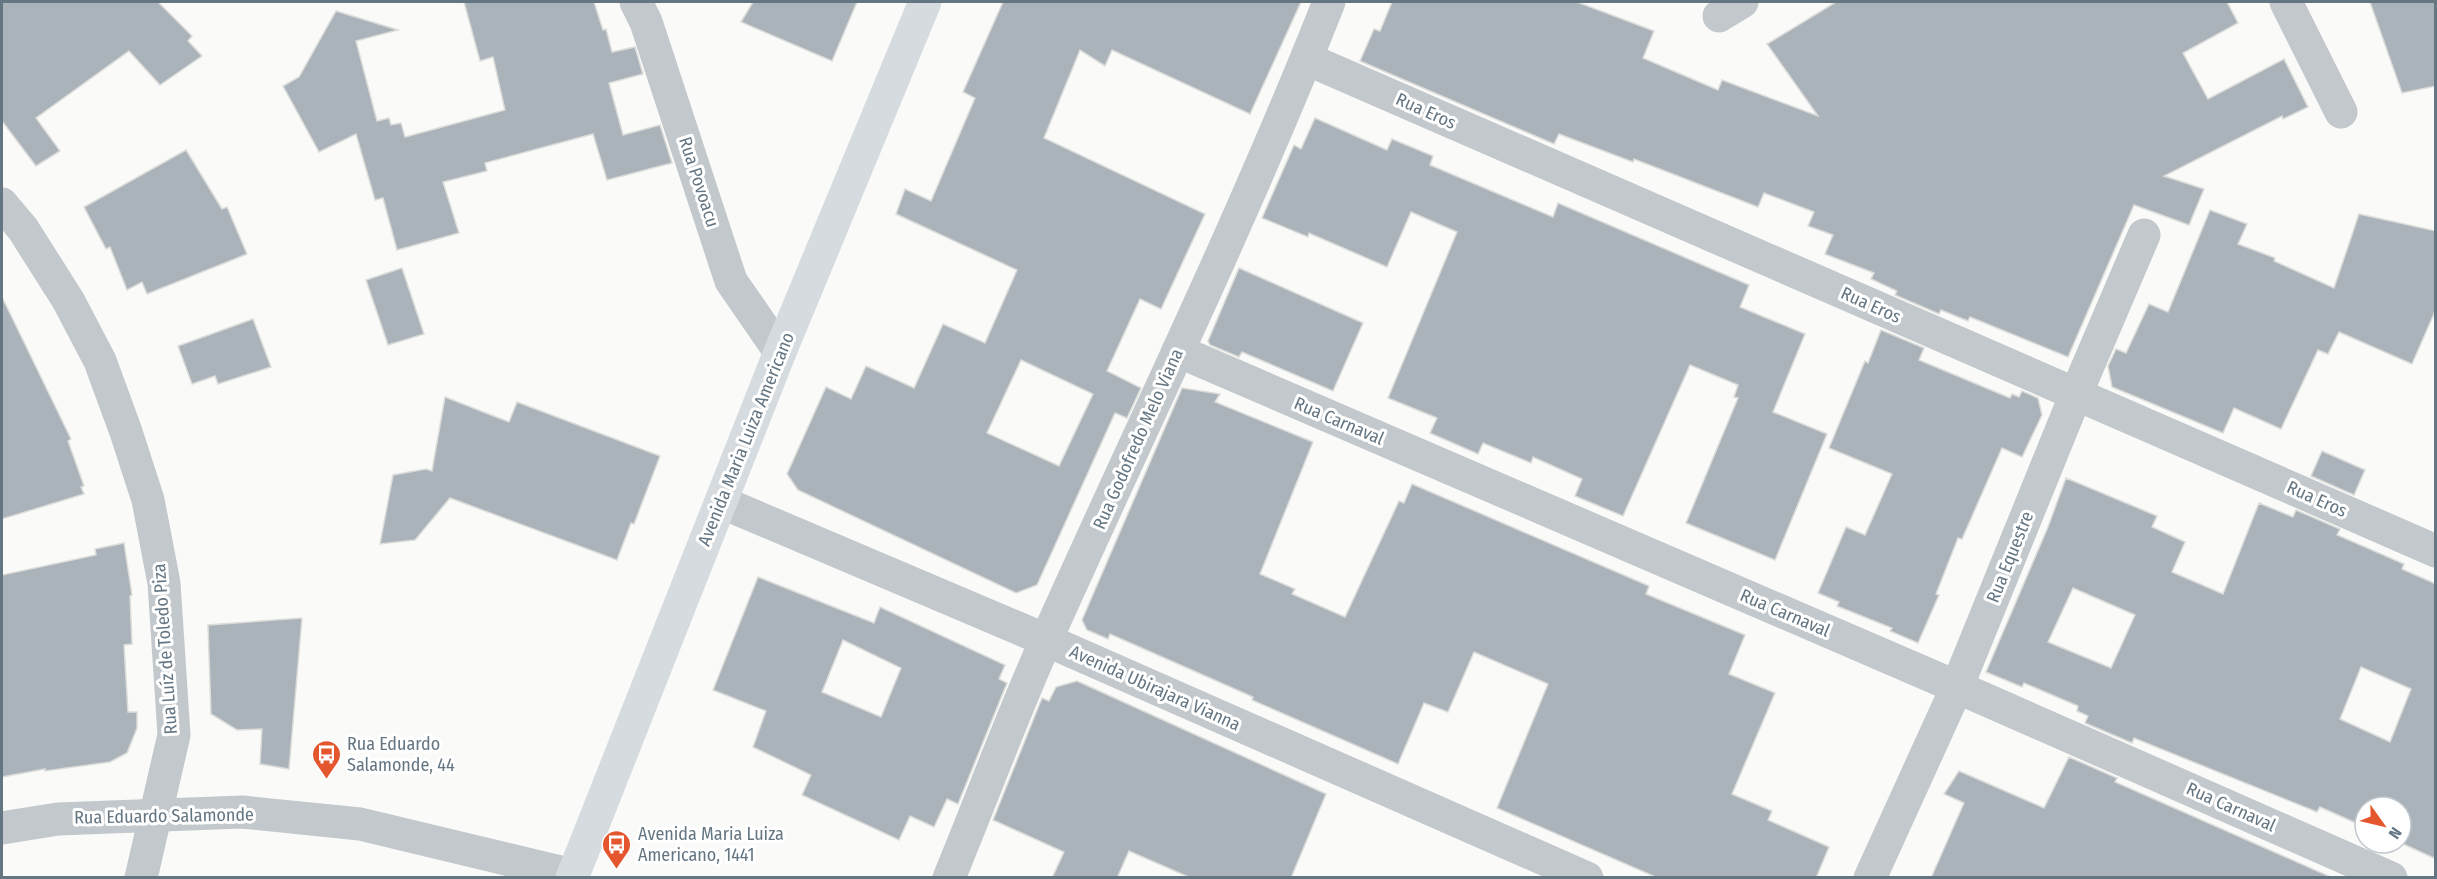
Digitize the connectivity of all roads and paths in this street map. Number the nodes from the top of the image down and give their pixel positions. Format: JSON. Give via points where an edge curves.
{"nodes":[{"id":1,"x":636,"y":2,"type":"edge"},
{"id":2,"x":925,"y":2,"type":"edge"},
{"id":3,"x":1329,"y":2,"type":"edge"},
{"id":4,"x":2286,"y":2,"type":"edge"},
{"id":5,"x":1306,"y":59,"type":"junction"},
{"id":6,"x":2342,"y":112,"type":"dead end"},
{"id":7,"x":2,"y":204,"type":"edge"},
{"id":8,"x":2144,"y":235,"type":"dead end"},
{"id":9,"x":1178,"y":351,"type":"junction"},
{"id":10,"x":780,"y":352,"type":"junction"},
{"id":11,"x":2076,"y":394,"type":"junction"},
{"id":12,"x":721,"y":502,"type":"junction"},
{"id":13,"x":2436,"y":551,"type":"edge"},
{"id":14,"x":1046,"y":640,"type":"junction"},
{"id":15,"x":1957,"y":687,"type":"junction"},
{"id":16,"x":157,"y":815,"type":"junction"},
{"id":17,"x":2,"y":828,"type":"edge"},
{"id":18,"x":572,"y":876,"type":"edge"},
{"id":19,"x":141,"y":878,"type":"edge"},
{"id":20,"x":949,"y":878,"type":"edge"},
{"id":21,"x":1587,"y":878,"type":"edge"},
{"id":22,"x":1870,"y":878,"type":"edge"},
{"id":23,"x":2391,"y":878,"type":"edge"}],
"edges":[{"from":1,"to":10,"type":"street","name":"Rua Povoacu","via":[[646,22],[731,281]]},
{"from":2,"to":10,"type":"main road","name":"Avenida Maria Luiza Americano"},
{"from":3,"to":5,"type":"street","name":"Rua Godofredo Melo Viana"},
{"from":4,"to":6,"type":"street"},
{"from":5,"to":9,"type":"street","name":"Rua Godofredo Melo Viana"},
{"from":5,"to":11,"type":"street","name":"Rua Eros"},
{"from":7,"to":16,"type":"street","name":"Rua Luíz de Toledo Piza","via":[[23,229],[68,300],[100,361],[148,500],[164,583],[174,735]]},
{"from":8,"to":11,"type":"street","name":"Rua Equestre"},
{"from":9,"to":14,"type":"street","name":"Rua Godofredo Melo Viana"},
{"from":9,"to":15,"type":"street","name":"Rua Carnaval"},
{"from":10,"to":12,"type":"main road","name":"Avenida Maria Luiza Americano"},
{"from":11,"to":13,"type":"street","name":"Rua Eros"},
{"from":11,"to":15,"type":"street","name":"Rua Equestre"},
{"from":12,"to":14,"type":"street","name":"Avenida Ubirajara Vianna"},
{"from":12,"to":18,"type":"main road","name":"Avenida Maria Luiza Americano"},
{"from":14,"to":20,"type":"street","name":"Rua Godofredo Melo Viana"},
{"from":14,"to":21,"type":"street","name":"Avenida Ubirajara Vianna"},
{"from":15,"to":22,"type":"street","name":"Rua Equestre"},
{"from":15,"to":23,"type":"street","name":"Rua Carnaval"},
{"from":16,"to":17,"type":"street","name":"Rua Eduardo Salamonde","via":[[58,819]]},
{"from":16,"to":18,"type":"street","name":"Rua Eduardo Salamonde","via":[[242,812],[360,824]]},
{"from":16,"to":19,"type":"street","name":"Rua Luíz de Toledo Piza"}]}
